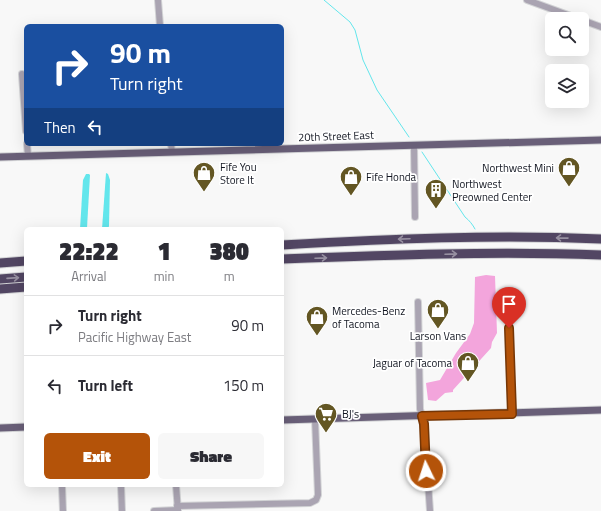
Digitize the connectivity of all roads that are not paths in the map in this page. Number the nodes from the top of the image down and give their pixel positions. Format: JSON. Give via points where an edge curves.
{"nodes":[{"id":1,"x":158,"y":0,"type":"edge"},
{"id":2,"x":527,"y":0,"type":"edge"},
{"id":3,"x":559,"y":12,"type":"edge"},
{"id":4,"x":589,"y":23,"type":"edge"},
{"id":5,"x":160,"y":24,"type":"edge"},
{"id":6,"x":601,"y":27,"type":"edge"},
{"id":7,"x":22,"y":74,"type":"dead end"},
{"id":8,"x":24,"y":102,"type":"edge"},
{"id":9,"x":601,"y":140,"type":"edge"},
{"id":10,"x":414,"y":145,"type":"junction"},
{"id":11,"x":27,"y":146,"type":"edge"},
{"id":12,"x":171,"y":146,"type":"edge"},
{"id":13,"x":172,"y":152,"type":"junction"},
{"id":14,"x":28,"y":156,"type":"junction"},
{"id":15,"x":0,"y":157,"type":"edge"},
{"id":16,"x":415,"y":217,"type":"dead end"},
{"id":17,"x":599,"y":238,"type":"edge"},
{"id":18,"x":284,"y":245,"type":"edge"},
{"id":19,"x":522,"y":253,"type":"junction"},
{"id":20,"x":601,"y":255,"type":"edge"},
{"id":21,"x":284,"y":259,"type":"edge"},
{"id":22,"x":601,"y":260,"type":"edge"},
{"id":23,"x":24,"y":261,"type":"edge"},
{"id":24,"x":0,"y":263,"type":"edge"},
{"id":25,"x":24,"y":277,"type":"edge"},
{"id":26,"x":0,"y":279,"type":"edge"},
{"id":27,"x":24,"y":287,"type":"edge"},
{"id":28,"x":0,"y":289,"type":"edge"},
{"id":29,"x":418,"y":302,"type":"dead end"},
{"id":30,"x":509,"y":328,"type":"dead end"},
{"id":31,"x":601,"y":410,"type":"edge"},
{"id":32,"x":512,"y":414,"type":"junction"},
{"id":33,"x":422,"y":416,"type":"junction"},
{"id":34,"x":315,"y":419,"type":"junction"},
{"id":35,"x":284,"y":420,"type":"edge"},
{"id":36,"x":24,"y":427,"type":"edge"},
{"id":37,"x":0,"y":428,"type":"edge"},
{"id":38,"x":62,"y":487,"type":"edge"},
{"id":39,"x":121,"y":487,"type":"edge"},
{"id":40,"x":176,"y":487,"type":"edge"},
{"id":41,"x":177,"y":509,"type":"edge"},
{"id":42,"x":63,"y":511,"type":"edge"},
{"id":43,"x":122,"y":511,"type":"edge"},
{"id":44,"x":154,"y":511,"type":"edge"},
{"id":45,"x":430,"y":511,"type":"edge"}],
"edges":[{"from":1,"to":5,"type":"street"},
{"from":2,"to":3,"type":"street"},
{"from":4,"to":6,"type":"street"},
{"from":7,"to":8,"type":"street"},
{"from":9,"to":10,"type":"main road","name":"20th Street East"},
{"from":10,"to":13,"type":"main road","name":"20th Street East"},
{"from":10,"to":16,"type":"street"},
{"from":11,"to":14,"type":"street"},
{"from":12,"to":13,"type":"street"},
{"from":13,"to":14,"type":"main road","name":"20th Street East"},
{"from":14,"to":15,"type":"main road","name":"20th Street East"},
{"from":17,"to":18,"type":"highway","one_way":true,"via":[[485,237]]},
{"from":19,"to":20,"type":"highway"},
{"from":21,"to":19,"type":"highway","one_way":true},
{"from":19,"to":22,"type":"highway"},
{"from":23,"to":24,"type":"highway"},
{"from":26,"to":25,"type":"highway","one_way":true},
{"from":27,"to":28,"type":"highway"},
{"from":29,"to":33,"type":"street"},
{"from":30,"to":32,"type":"street"},
{"from":31,"to":32,"type":"main road"},
{"from":32,"to":33,"type":"main road"},
{"from":33,"to":34,"type":"main road"},
{"from":33,"to":45,"type":"street"},
{"from":34,"to":35,"type":"main road"},
{"from":34,"to":41,"type":"street","via":[[318,494],[316,500],[310,503]]},
{"from":36,"to":37,"type":"main road"},
{"from":38,"to":42,"type":"street"},
{"from":39,"to":43,"type":"street"},
{"from":40,"to":41,"type":"street"},
{"from":41,"to":44,"type":"street"}]}
